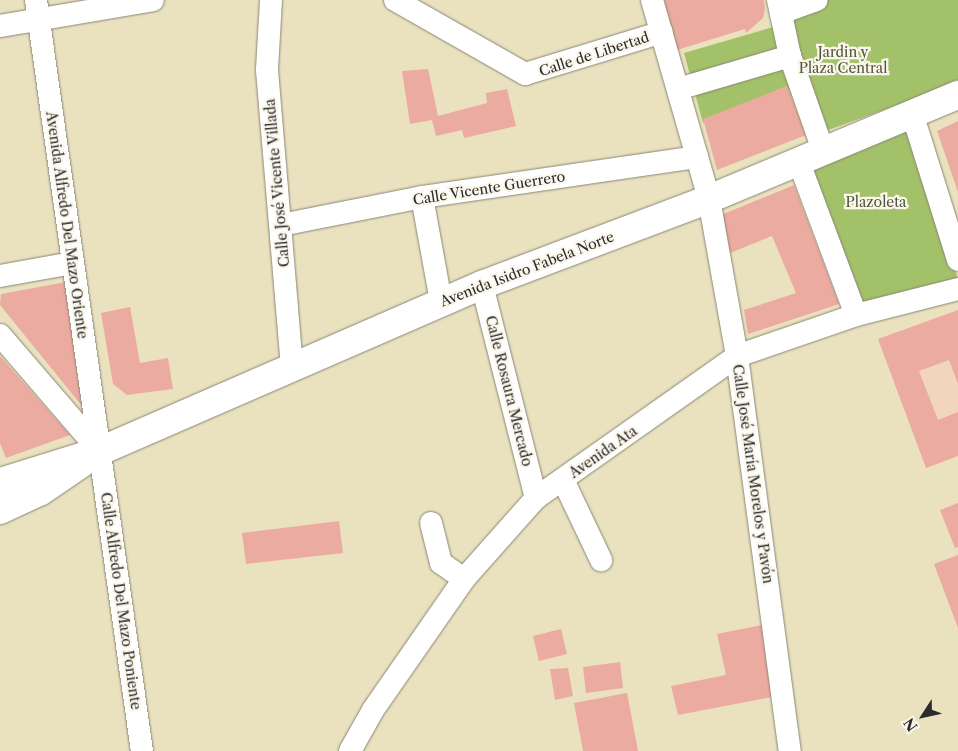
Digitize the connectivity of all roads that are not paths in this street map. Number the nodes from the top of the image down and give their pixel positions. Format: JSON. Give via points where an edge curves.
{"nodes":[{"id":1,"x":153,"y":0,"type":"edge"},
{"id":2,"x":271,"y":0,"type":"edge"},
{"id":3,"x":395,"y":0,"type":"edge"},
{"id":4,"x":652,"y":0,"type":"edge"},
{"id":5,"x":817,"y":0,"type":"edge"},
{"id":6,"x":779,"y":6,"type":"edge"},
{"id":7,"x":37,"y":10,"type":"edge"},
{"id":8,"x":0,"y":26,"type":"edge"},
{"id":9,"x":662,"y":32,"type":"junction"},
{"id":10,"x":790,"y":56,"type":"junction"},
{"id":11,"x":678,"y":89,"type":"junction"},
{"id":12,"x":958,"y":95,"type":"edge"},
{"id":13,"x":912,"y":113,"type":"junction"},
{"id":14,"x":823,"y":150,"type":"junction"},
{"id":15,"x":697,"y":157,"type":"junction"},
{"id":16,"x":798,"y":160,"type":"junction"},
{"id":17,"x":422,"y":197,"type":"junction"},
{"id":18,"x":709,"y":199,"type":"junction"},
{"id":19,"x":281,"y":225,"type":"junction"},
{"id":20,"x":958,"y":260,"type":"edge"},
{"id":21,"x":72,"y":263,"type":"junction"},
{"id":22,"x":0,"y":276,"type":"edge"},
{"id":23,"x":482,"y":285,"type":"junction"},
{"id":24,"x":958,"y":289,"type":"edge"},
{"id":25,"x":441,"y":302,"type":"junction"},
{"id":26,"x":856,"y":315,"type":"junction"},
{"id":27,"x":0,"y":335,"type":"edge"},
{"id":28,"x":737,"y":356,"type":"junction"},
{"id":29,"x":292,"y":365,"type":"junction"},
{"id":30,"x":100,"y":451,"type":"junction"},
{"id":31,"x":2,"y":476,"type":"edge"},
{"id":32,"x":563,"y":480,"type":"junction"},
{"id":33,"x":536,"y":498,"type":"junction"},
{"id":34,"x":0,"y":510,"type":"edge"},
{"id":35,"x":431,"y":523,"type":"dead end"},
{"id":36,"x":601,"y":560,"type":"dead end"},
{"id":37,"x":464,"y":579,"type":"junction"},
{"id":38,"x":142,"y":751,"type":"edge"},
{"id":39,"x":350,"y":751,"type":"edge"},
{"id":40,"x":790,"y":751,"type":"edge"}],
"edges":[{"from":1,"to":7,"type":"street"},
{"from":2,"to":19,"type":"street","name":"Calle José Vicente Villada","via":[[268,70]]},
{"from":3,"to":9,"type":"street","name":"Calle de Libertad","via":[[525,74]]},
{"from":4,"to":9,"type":"street","name":"Calle José María Morelos y Pavón"},
{"from":5,"to":6,"type":"street"},
{"from":6,"to":10,"type":"street"},
{"from":7,"to":8,"type":"street"},
{"from":7,"to":21,"type":"street","name":"Avenida Alfredo Del Mazo Oriente"},
{"from":9,"to":11,"type":"street","name":"Calle José María Morelos y Pavón"},
{"from":10,"to":11,"type":"street"},
{"from":10,"to":14,"type":"street"},
{"from":11,"to":15,"type":"street","name":"Calle José María Morelos y Pavón"},
{"from":12,"to":13,"type":"main road","name":"Avenida Isidro Fabela Norte"},
{"from":13,"to":14,"type":"main road","name":"Avenida Isidro Fabela Norte"},
{"from":13,"to":20,"type":"street"},
{"from":14,"to":16,"type":"main road","name":"Avenida Isidro Fabela Norte"},
{"from":15,"to":17,"type":"street","name":"Calle Vicente Guerrero"},
{"from":15,"to":18,"type":"street","name":"Calle José María Morelos y Pavón"},
{"from":16,"to":18,"type":"main road","name":"Avenida Isidro Fabela Norte"},
{"from":16,"to":26,"type":"street"},
{"from":17,"to":19,"type":"street","name":"Calle Vicente Guerrero"},
{"from":17,"to":25,"type":"street"},
{"from":18,"to":23,"type":"main road","name":"Avenida Isidro Fabela Norte"},
{"from":18,"to":28,"type":"street","name":"Calle José María Morelos y Pavón"},
{"from":19,"to":29,"type":"street","name":"Calle José Vicente Villada"},
{"from":21,"to":22,"type":"street"},
{"from":21,"to":30,"type":"street","name":"Avenida Alfredo Del Mazo Oriente"},
{"from":23,"to":25,"type":"main road","name":"Avenida Isidro Fabela Norte"},
{"from":23,"to":33,"type":"street","name":"Calle Rosaura Mercado"},
{"from":24,"to":26,"type":"street","name":"Avenida Ata"},
{"from":25,"to":29,"type":"main road","name":"Avenida Isidro Fabela Norte"},
{"from":26,"to":28,"type":"street","name":"Avenida Ata"},
{"from":27,"to":30,"type":"street"},
{"from":28,"to":32,"type":"street","name":"Avenida Ata"},
{"from":28,"to":40,"type":"street","name":"Calle José María Morelos y Pavón"},
{"from":29,"to":30,"type":"main road","name":"Avenida Isidro Fabela Norte"},
{"from":30,"to":31,"type":"main road","name":"Avenida Isidro Fabela Norte"},
{"from":30,"to":34,"type":"main road","name":"Avenida Isidro Fabela Norte","via":[[41,490]]},
{"from":30,"to":38,"type":"street","name":"Calle Alfredo Del Mazo Poniente"},
{"from":32,"to":33,"type":"street","name":"Avenida Ata"},
{"from":32,"to":36,"type":"street"},
{"from":33,"to":37,"type":"street","name":"Avenida Ata"},
{"from":35,"to":37,"type":"street","via":[[441,562]]},
{"from":37,"to":39,"type":"street","name":"Avenida Ata","via":[[373,710]]}]}
